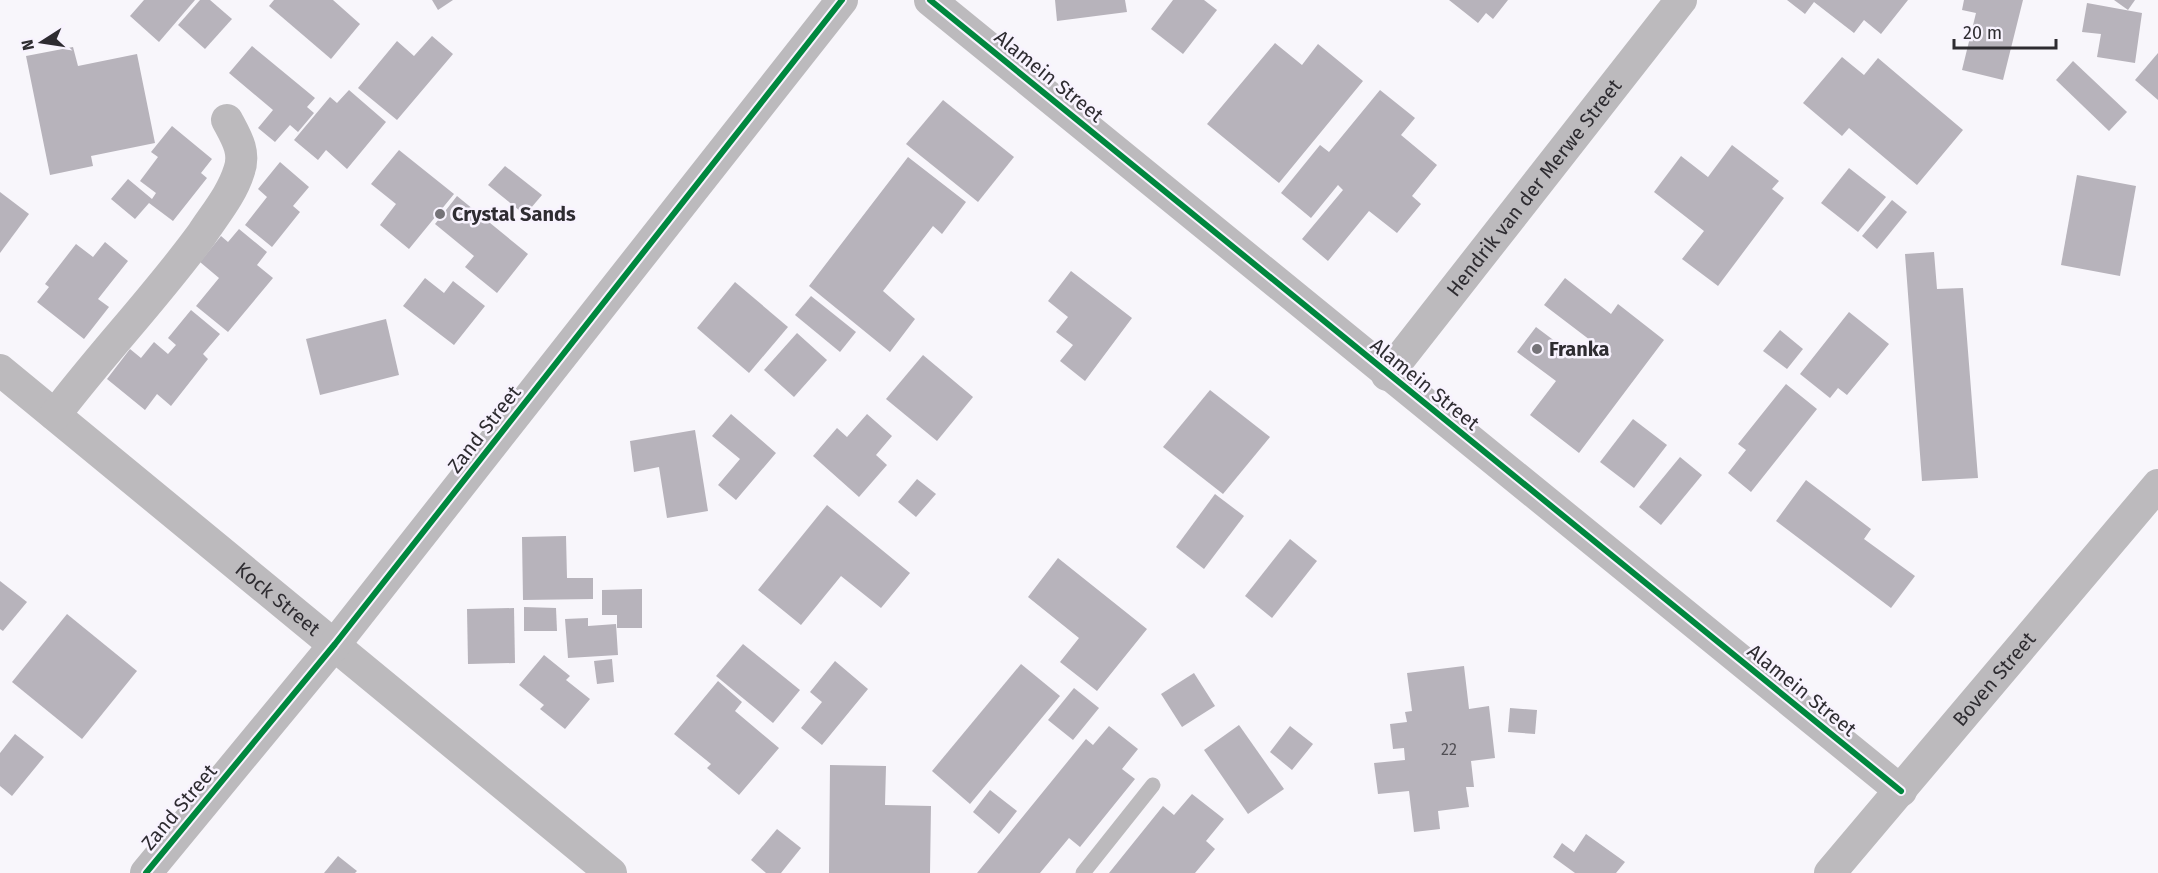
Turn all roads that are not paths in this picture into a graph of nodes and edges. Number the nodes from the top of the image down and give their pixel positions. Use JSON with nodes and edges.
{"nodes":[{"id":1,"x":842,"y":0,"type":"edge"},
{"id":2,"x":930,"y":0,"type":"edge"},
{"id":3,"x":1681,"y":0,"type":"edge"},
{"id":4,"x":227,"y":120,"type":"dead end"},
{"id":5,"x":0,"y":370,"type":"edge"},
{"id":6,"x":1387,"y":375,"type":"junction"},
{"id":7,"x":55,"y":415,"type":"junction"},
{"id":8,"x":2158,"y":485,"type":"edge"},
{"id":9,"x":335,"y":644,"type":"junction"},
{"id":10,"x":1153,"y":785,"type":"dead end"},
{"id":11,"x":1901,"y":791,"type":"junction"},
{"id":12,"x":146,"y":873,"type":"edge"},
{"id":13,"x":611,"y":873,"type":"edge"},
{"id":14,"x":1083,"y":873,"type":"edge"},
{"id":15,"x":1830,"y":873,"type":"edge"}],
"edges":[{"from":1,"to":9,"type":"street","name":"Zand Street"},
{"from":2,"to":6,"type":"street","name":"Alamein Street"},
{"from":3,"to":6,"type":"street","name":"Hendrik van der Merwe Street"},
{"from":4,"to":7,"type":"street"},
{"from":5,"to":7,"type":"street","name":"Kock Street"},
{"from":6,"to":11,"type":"street","name":"Alamein Street"},
{"from":7,"to":9,"type":"street","name":"Kock Street"},
{"from":8,"to":11,"type":"street","name":"Boven Street"},
{"from":9,"to":12,"type":"street","name":"Zand Street"},
{"from":9,"to":13,"type":"street","name":"Kock Street"},
{"from":10,"to":14,"type":"lane"},
{"from":11,"to":15,"type":"street","name":"Boven Street"}]}
